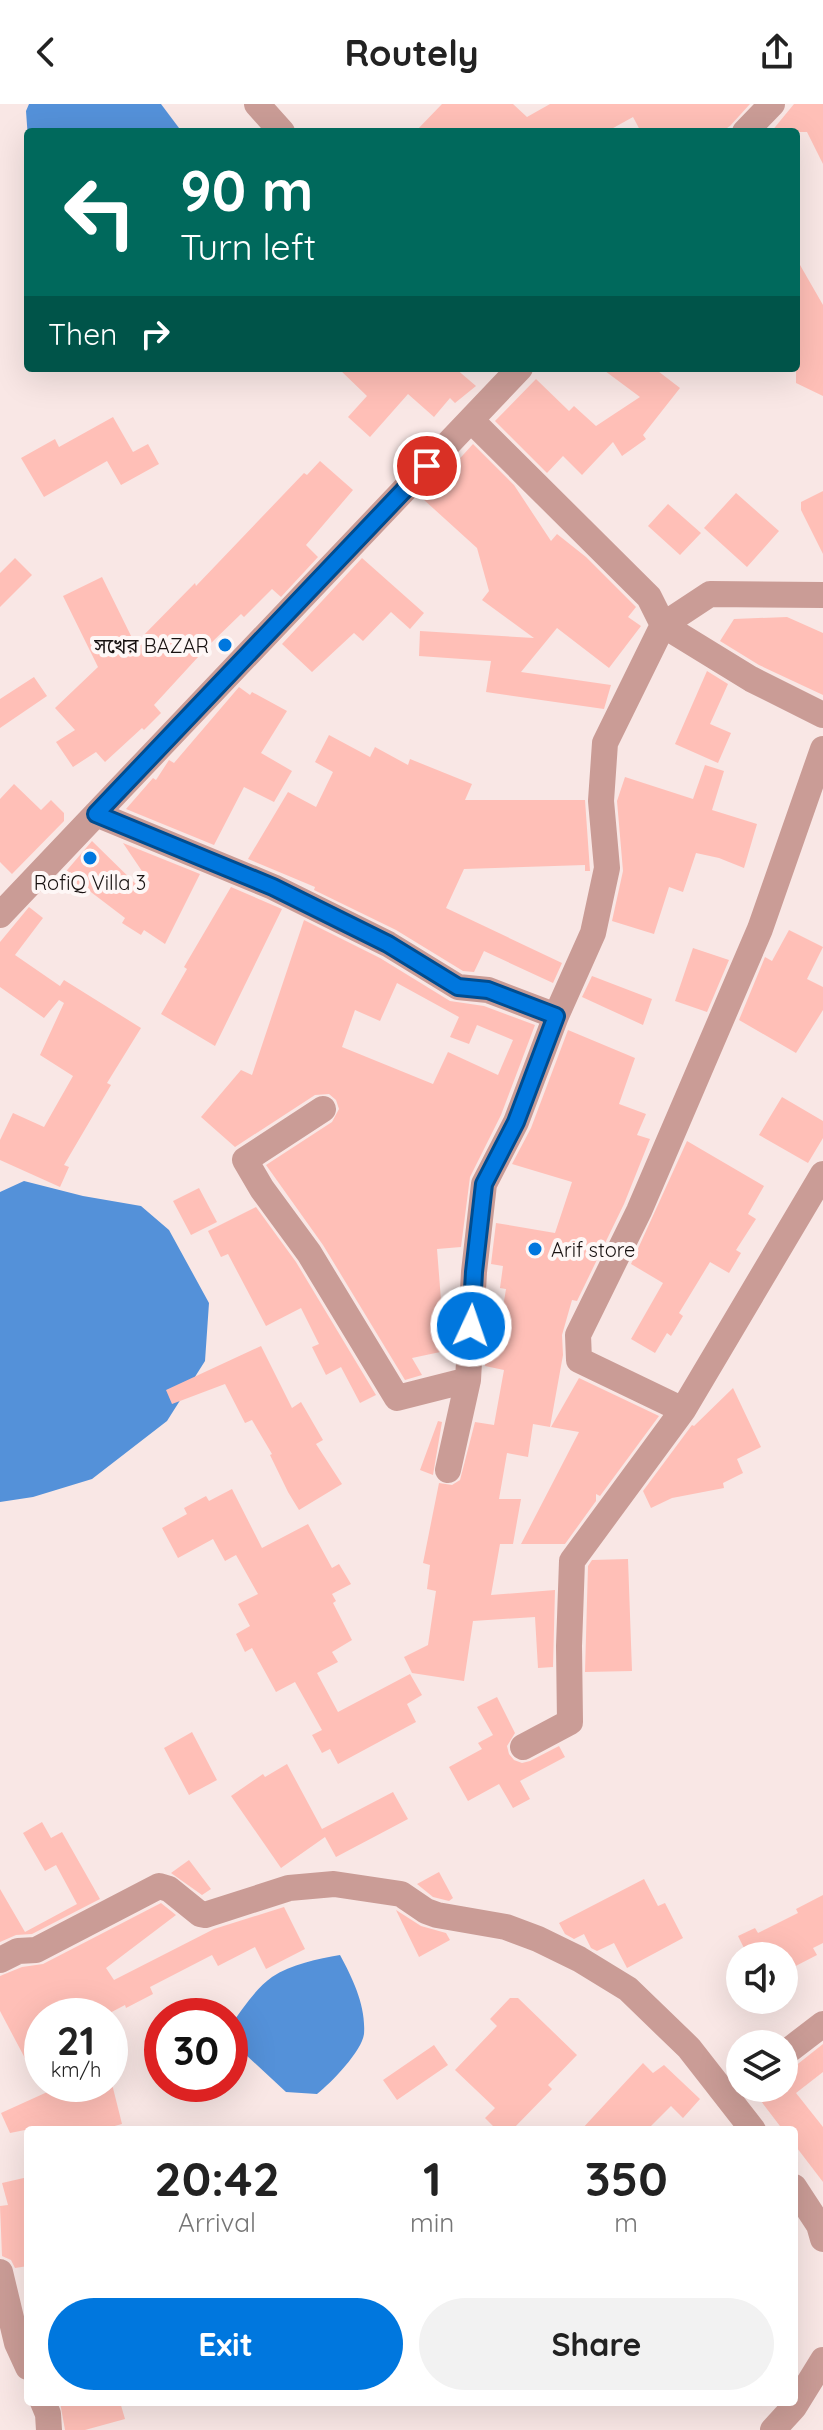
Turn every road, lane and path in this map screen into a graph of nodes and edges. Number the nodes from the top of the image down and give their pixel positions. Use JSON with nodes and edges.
{"nodes":[{"id":1,"x":257,"y":104,"type":"edge"},
{"id":2,"x":772,"y":104,"type":"edge"},
{"id":3,"x":278,"y":128,"type":"edge"},
{"id":4,"x":749,"y":128,"type":"edge"},
{"id":5,"x":509,"y":372,"type":"edge"},
{"id":6,"x":471,"y":420,"type":"junction"},
{"id":7,"x":823,"y":595,"type":"edge"},
{"id":8,"x":663,"y":625,"type":"junction"},
{"id":9,"x":823,"y":715,"type":"edge"},
{"id":10,"x":823,"y":749,"type":"edge"},
{"id":11,"x":96,"y":814,"type":"junction"},
{"id":12,"x":0,"y":915,"type":"edge"},
{"id":13,"x":556,"y":1016,"type":"junction"},
{"id":14,"x":323,"y":1109,"type":"dead end"},
{"id":15,"x":823,"y":1174,"type":"edge"},
{"id":16,"x":468,"y":1380,"type":"junction"},
{"id":17,"x":683,"y":1410,"type":"junction"},
{"id":18,"x":448,"y":1470,"type":"dead end"},
{"id":19,"x":523,"y":1747,"type":"dead end"},
{"id":20,"x":0,"y":1960,"type":"edge"},
{"id":21,"x":823,"y":2024,"type":"edge"},
{"id":22,"x":798,"y":2043,"type":"edge"},
{"id":23,"x":726,"y":2083,"type":"edge"},
{"id":24,"x":740,"y":2102,"type":"edge"},
{"id":25,"x":751,"y":2126,"type":"edge"},
{"id":26,"x":798,"y":2193,"type":"edge"},
{"id":27,"x":823,"y":2239,"type":"edge"},
{"id":28,"x":0,"y":2272,"type":"edge"},
{"id":29,"x":24,"y":2358,"type":"edge"},
{"id":30,"x":823,"y":2360,"type":"edge"},
{"id":31,"x":798,"y":2401,"type":"edge"},
{"id":32,"x":45,"y":2406,"type":"edge"},
{"id":33,"x":795,"y":2406,"type":"edge"},
{"id":34,"x":49,"y":2430,"type":"edge"},
{"id":35,"x":773,"y":2430,"type":"edge"}],
"edges":[{"from":1,"to":3,"type":"street"},
{"from":2,"to":4,"type":"street"},
{"from":5,"to":6,"type":"street"},
{"from":6,"to":8,"type":"street"},
{"from":6,"to":11,"type":"street"},
{"from":7,"to":8,"type":"street"},
{"from":8,"to":9,"type":"street"},
{"from":8,"to":13,"type":"street"},
{"from":10,"to":17,"type":"street"},
{"from":11,"to":12,"type":"street"},
{"from":11,"to":13,"type":"street"},
{"from":13,"to":16,"type":"street"},
{"from":14,"to":16,"type":"street"},
{"from":15,"to":17,"type":"street"},
{"from":16,"to":18,"type":"street"},
{"from":17,"to":19,"type":"street"},
{"from":20,"to":23,"type":"street"},
{"from":21,"to":22,"type":"street"},
{"from":24,"to":25,"type":"street"},
{"from":26,"to":27,"type":"street"},
{"from":28,"to":29,"type":"street"},
{"from":30,"to":31,"type":"street"},
{"from":32,"to":34,"type":"street"},
{"from":33,"to":35,"type":"street"}]}
